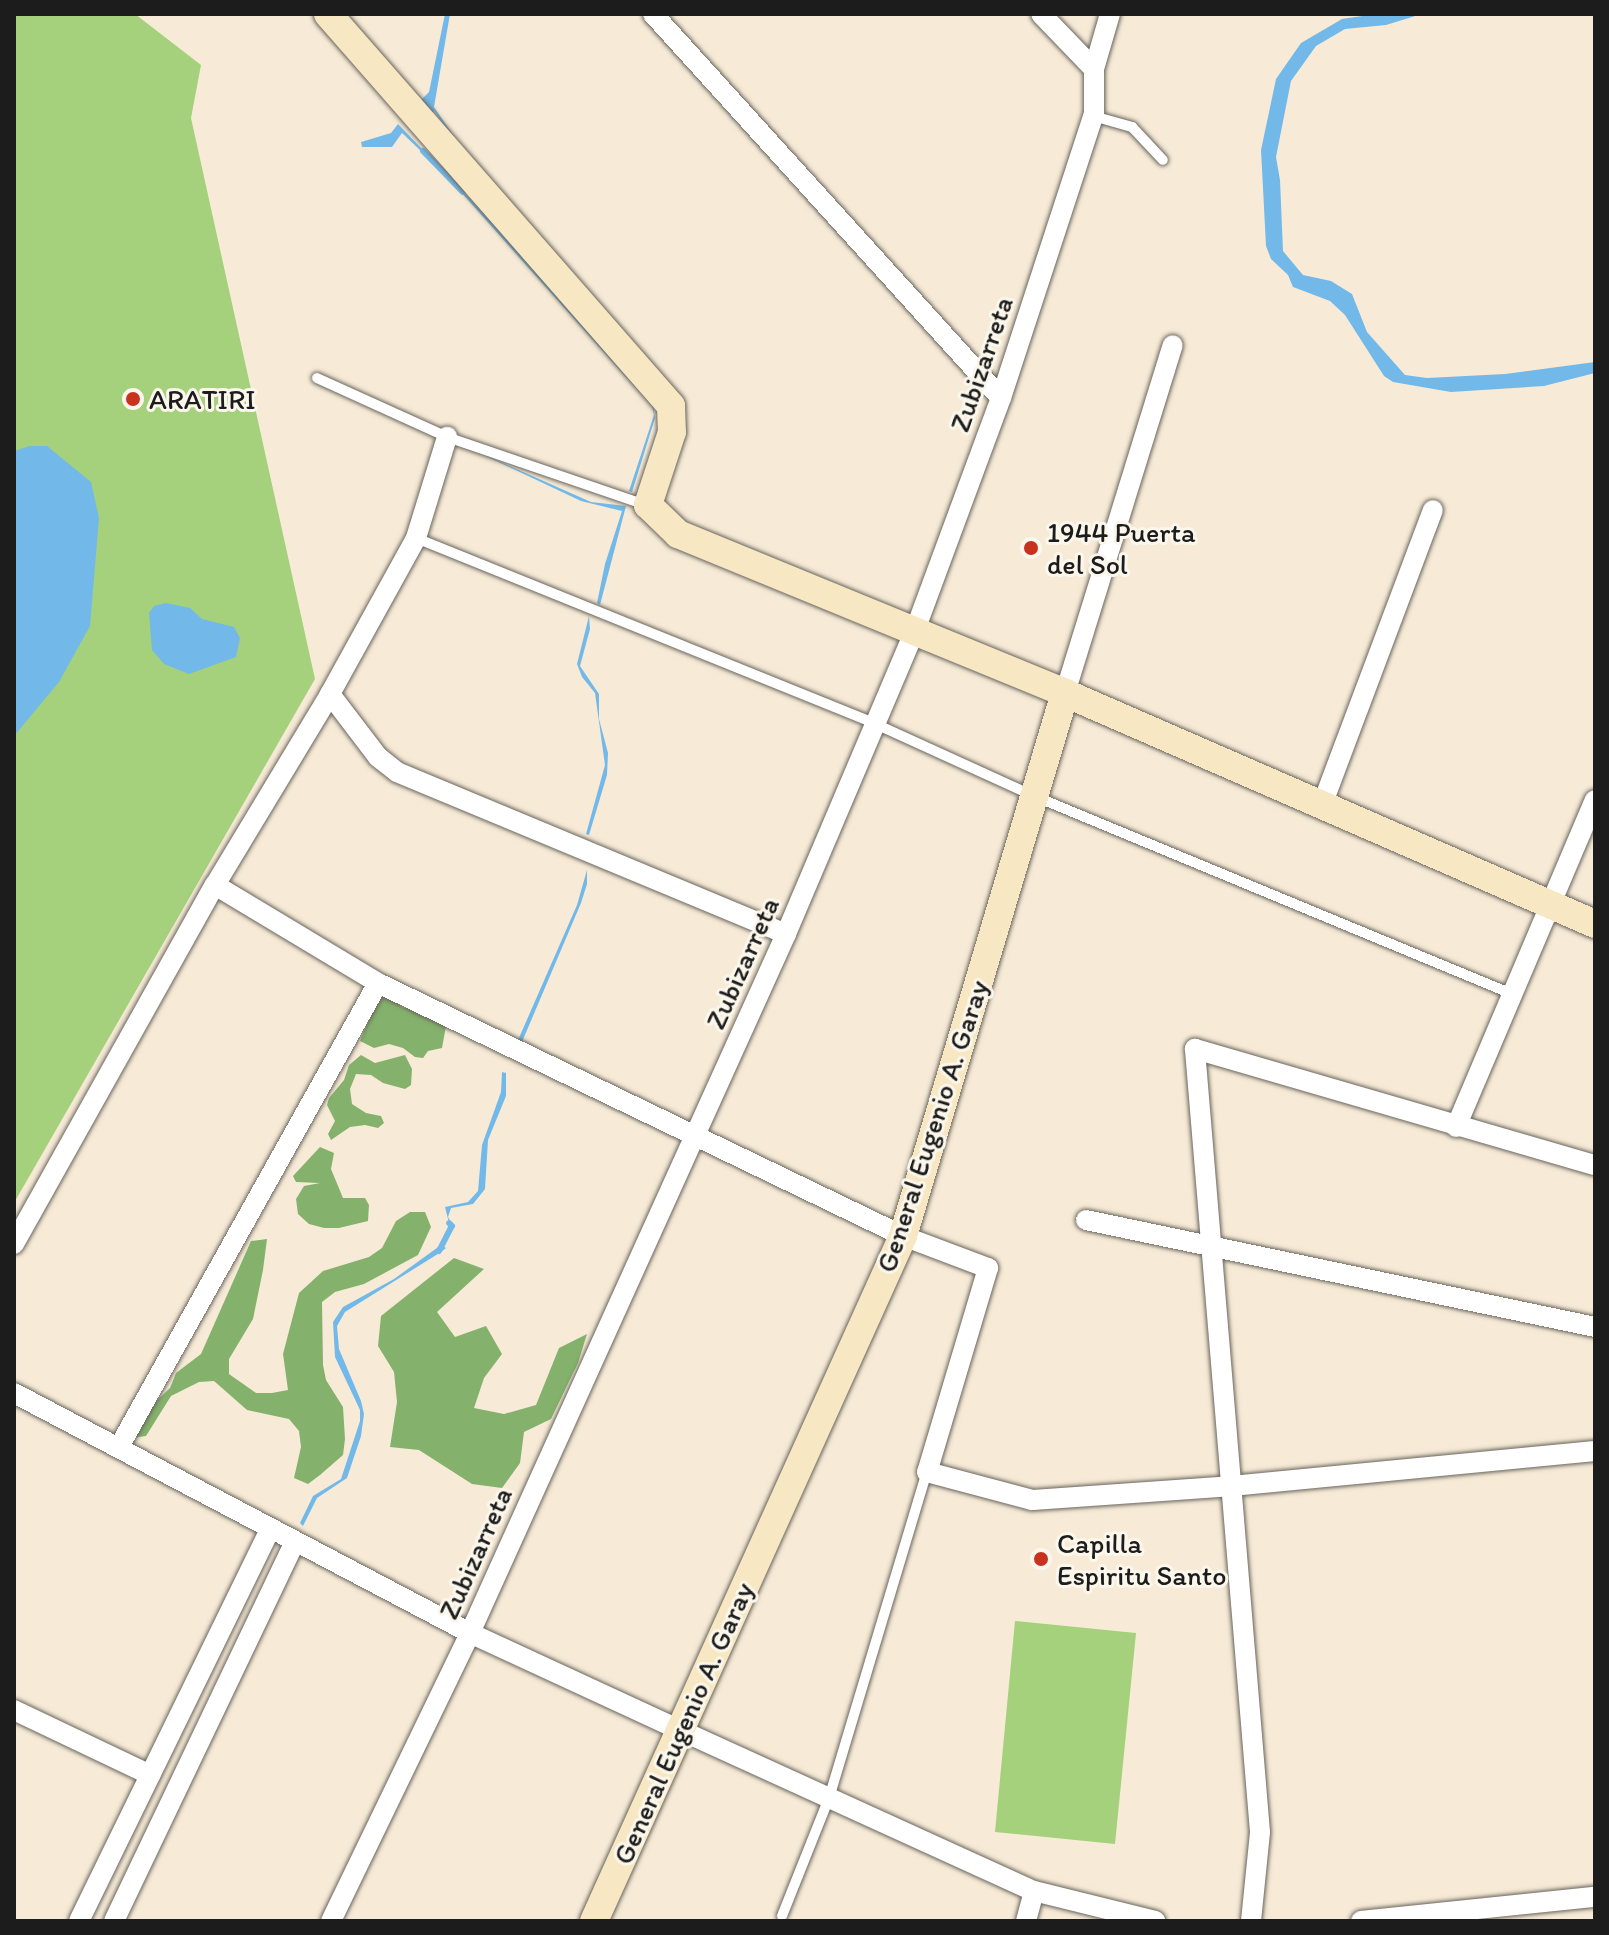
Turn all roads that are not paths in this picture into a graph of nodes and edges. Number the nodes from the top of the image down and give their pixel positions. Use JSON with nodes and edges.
{"nodes":[{"id":1,"x":328,"y":14,"type":"edge"},
{"id":2,"x":653,"y":14,"type":"edge"},
{"id":3,"x":1041,"y":14,"type":"edge"},
{"id":4,"x":1110,"y":14,"type":"edge"},
{"id":5,"x":1094,"y":69,"type":"junction"},
{"id":6,"x":1093,"y":116,"type":"junction"},
{"id":7,"x":1163,"y":160,"type":"dead end"},
{"id":8,"x":1173,"y":345,"type":"dead end"},
{"id":9,"x":317,"y":378,"type":"dead end"},
{"id":10,"x":1001,"y":398,"type":"junction"},
{"id":11,"x":447,"y":437,"type":"junction"},
{"id":12,"x":648,"y":505,"type":"junction"},
{"id":13,"x":1433,"y":510,"type":"dead end"},
{"id":14,"x":416,"y":538,"type":"junction"},
{"id":15,"x":914,"y":633,"type":"junction"},
{"id":16,"x":1065,"y":693,"type":"junction"},
{"id":17,"x":330,"y":694,"type":"junction"},
{"id":18,"x":878,"y":725,"type":"junction"},
{"id":19,"x":1034,"y":796,"type":"junction"},
{"id":20,"x":1595,"y":800,"type":"edge"},
{"id":21,"x":1322,"y":805,"type":"junction"},
{"id":22,"x":215,"y":885,"type":"junction"},
{"id":23,"x":1549,"y":904,"type":"junction"},
{"id":24,"x":1595,"y":924,"type":"edge"},
{"id":25,"x":786,"y":934,"type":"junction"},
{"id":26,"x":378,"y":983,"type":"junction"},
{"id":27,"x":1512,"y":994,"type":"junction"},
{"id":28,"x":1456,"y":1127,"type":"junction"},
{"id":29,"x":695,"y":1135,"type":"junction"},
{"id":30,"x":1595,"y":1165,"type":"edge"},
{"id":31,"x":1086,"y":1220,"type":"dead end"},
{"id":32,"x":903,"y":1236,"type":"junction"},
{"id":33,"x":14,"y":1244,"type":"edge"},
{"id":34,"x":1211,"y":1247,"type":"junction"},
{"id":35,"x":1595,"y":1327,"type":"edge"},
{"id":36,"x":14,"y":1393,"type":"edge"},
{"id":37,"x":119,"y":1447,"type":"junction"},
{"id":38,"x":1595,"y":1451,"type":"edge"},
{"id":39,"x":927,"y":1472,"type":"junction"},
{"id":40,"x":1231,"y":1486,"type":"junction"},
{"id":41,"x":270,"y":1530,"type":"junction"},
{"id":42,"x":295,"y":1542,"type":"junction"},
{"id":43,"x":470,"y":1633,"type":"junction"},
{"id":44,"x":14,"y":1710,"type":"edge"},
{"id":45,"x":680,"y":1730,"type":"junction"},
{"id":46,"x":150,"y":1775,"type":"junction"},
{"id":47,"x":829,"y":1798,"type":"junction"},
{"id":48,"x":1034,"y":1891,"type":"junction"},
{"id":49,"x":1595,"y":1897,"type":"edge"},
{"id":50,"x":782,"y":1916,"type":"dead end"},
{"id":51,"x":79,"y":1921,"type":"edge"},
{"id":52,"x":114,"y":1921,"type":"edge"},
{"id":53,"x":331,"y":1921,"type":"edge"},
{"id":54,"x":594,"y":1921,"type":"edge"},
{"id":55,"x":1026,"y":1921,"type":"edge"},
{"id":56,"x":1155,"y":1921,"type":"edge"},
{"id":57,"x":1251,"y":1921,"type":"edge"},
{"id":58,"x":1361,"y":1921,"type":"edge"}],
"edges":[{"from":1,"to":12,"type":"street"},
{"from":2,"to":10,"type":"street"},
{"from":3,"to":5,"type":"street"},
{"from":4,"to":5,"type":"street","name":"Zubizarreta"},
{"from":5,"to":6,"type":"street","name":"Zubizarreta"},
{"from":6,"to":7,"type":"lane"},
{"from":6,"to":10,"type":"street","name":"Zubizarreta"},
{"from":8,"to":16,"type":"street","name":"General Eugenio A. Garay"},
{"from":9,"to":11,"type":"lane"},
{"from":10,"to":15,"type":"street","name":"Zubizarreta"},
{"from":11,"to":12,"type":"lane"},
{"from":11,"to":14,"type":"street"},
{"from":12,"to":15,"type":"street"},
{"from":13,"to":21,"type":"street"},
{"from":14,"to":17,"type":"street"},
{"from":14,"to":18,"type":"lane"},
{"from":15,"to":16,"type":"street"},
{"from":15,"to":18,"type":"street","name":"Zubizarreta"},
{"from":16,"to":19,"type":"street","name":"General Eugenio A. Garay"},
{"from":16,"to":21,"type":"street"},
{"from":17,"to":22,"type":"street"},
{"from":17,"to":25,"type":"street"},
{"from":18,"to":19,"type":"lane"},
{"from":18,"to":25,"type":"street","name":"Zubizarreta"},
{"from":19,"to":27,"type":"lane"},
{"from":19,"to":32,"type":"street","name":"General Eugenio A. Garay"},
{"from":20,"to":23,"type":"street"},
{"from":21,"to":23,"type":"street"},
{"from":22,"to":26,"type":"street"},
{"from":22,"to":33,"type":"street"},
{"from":23,"to":24,"type":"street"},
{"from":23,"to":27,"type":"street"},
{"from":25,"to":29,"type":"street","name":"Zubizarreta"},
{"from":26,"to":29,"type":"street"},
{"from":26,"to":37,"type":"street"},
{"from":27,"to":28,"type":"street"},
{"from":28,"to":30,"type":"street"},
{"from":28,"to":34,"type":"street"},
{"from":29,"to":32,"type":"street"},
{"from":29,"to":43,"type":"street","name":"Zubizarreta"},
{"from":31,"to":34,"type":"street"},
{"from":32,"to":39,"type":"street"},
{"from":32,"to":45,"type":"street","name":"General Eugenio A. Garay"},
{"from":34,"to":35,"type":"street"},
{"from":34,"to":40,"type":"street"},
{"from":36,"to":37,"type":"street"},
{"from":37,"to":41,"type":"street"},
{"from":38,"to":40,"type":"street"},
{"from":39,"to":40,"type":"street"},
{"from":39,"to":47,"type":"lane"},
{"from":40,"to":57,"type":"street"},
{"from":41,"to":42,"type":"street"},
{"from":41,"to":46,"type":"street"},
{"from":42,"to":43,"type":"street"},
{"from":42,"to":52,"type":"street"},
{"from":43,"to":45,"type":"street"},
{"from":43,"to":53,"type":"street","name":"Zubizarreta"},
{"from":44,"to":46,"type":"street"},
{"from":45,"to":47,"type":"street"},
{"from":45,"to":54,"type":"street","name":"General Eugenio A. Garay"},
{"from":46,"to":51,"type":"street"},
{"from":47,"to":48,"type":"street"},
{"from":47,"to":50,"type":"lane"},
{"from":48,"to":55,"type":"street"},
{"from":48,"to":56,"type":"street"},
{"from":49,"to":58,"type":"street"}]}
